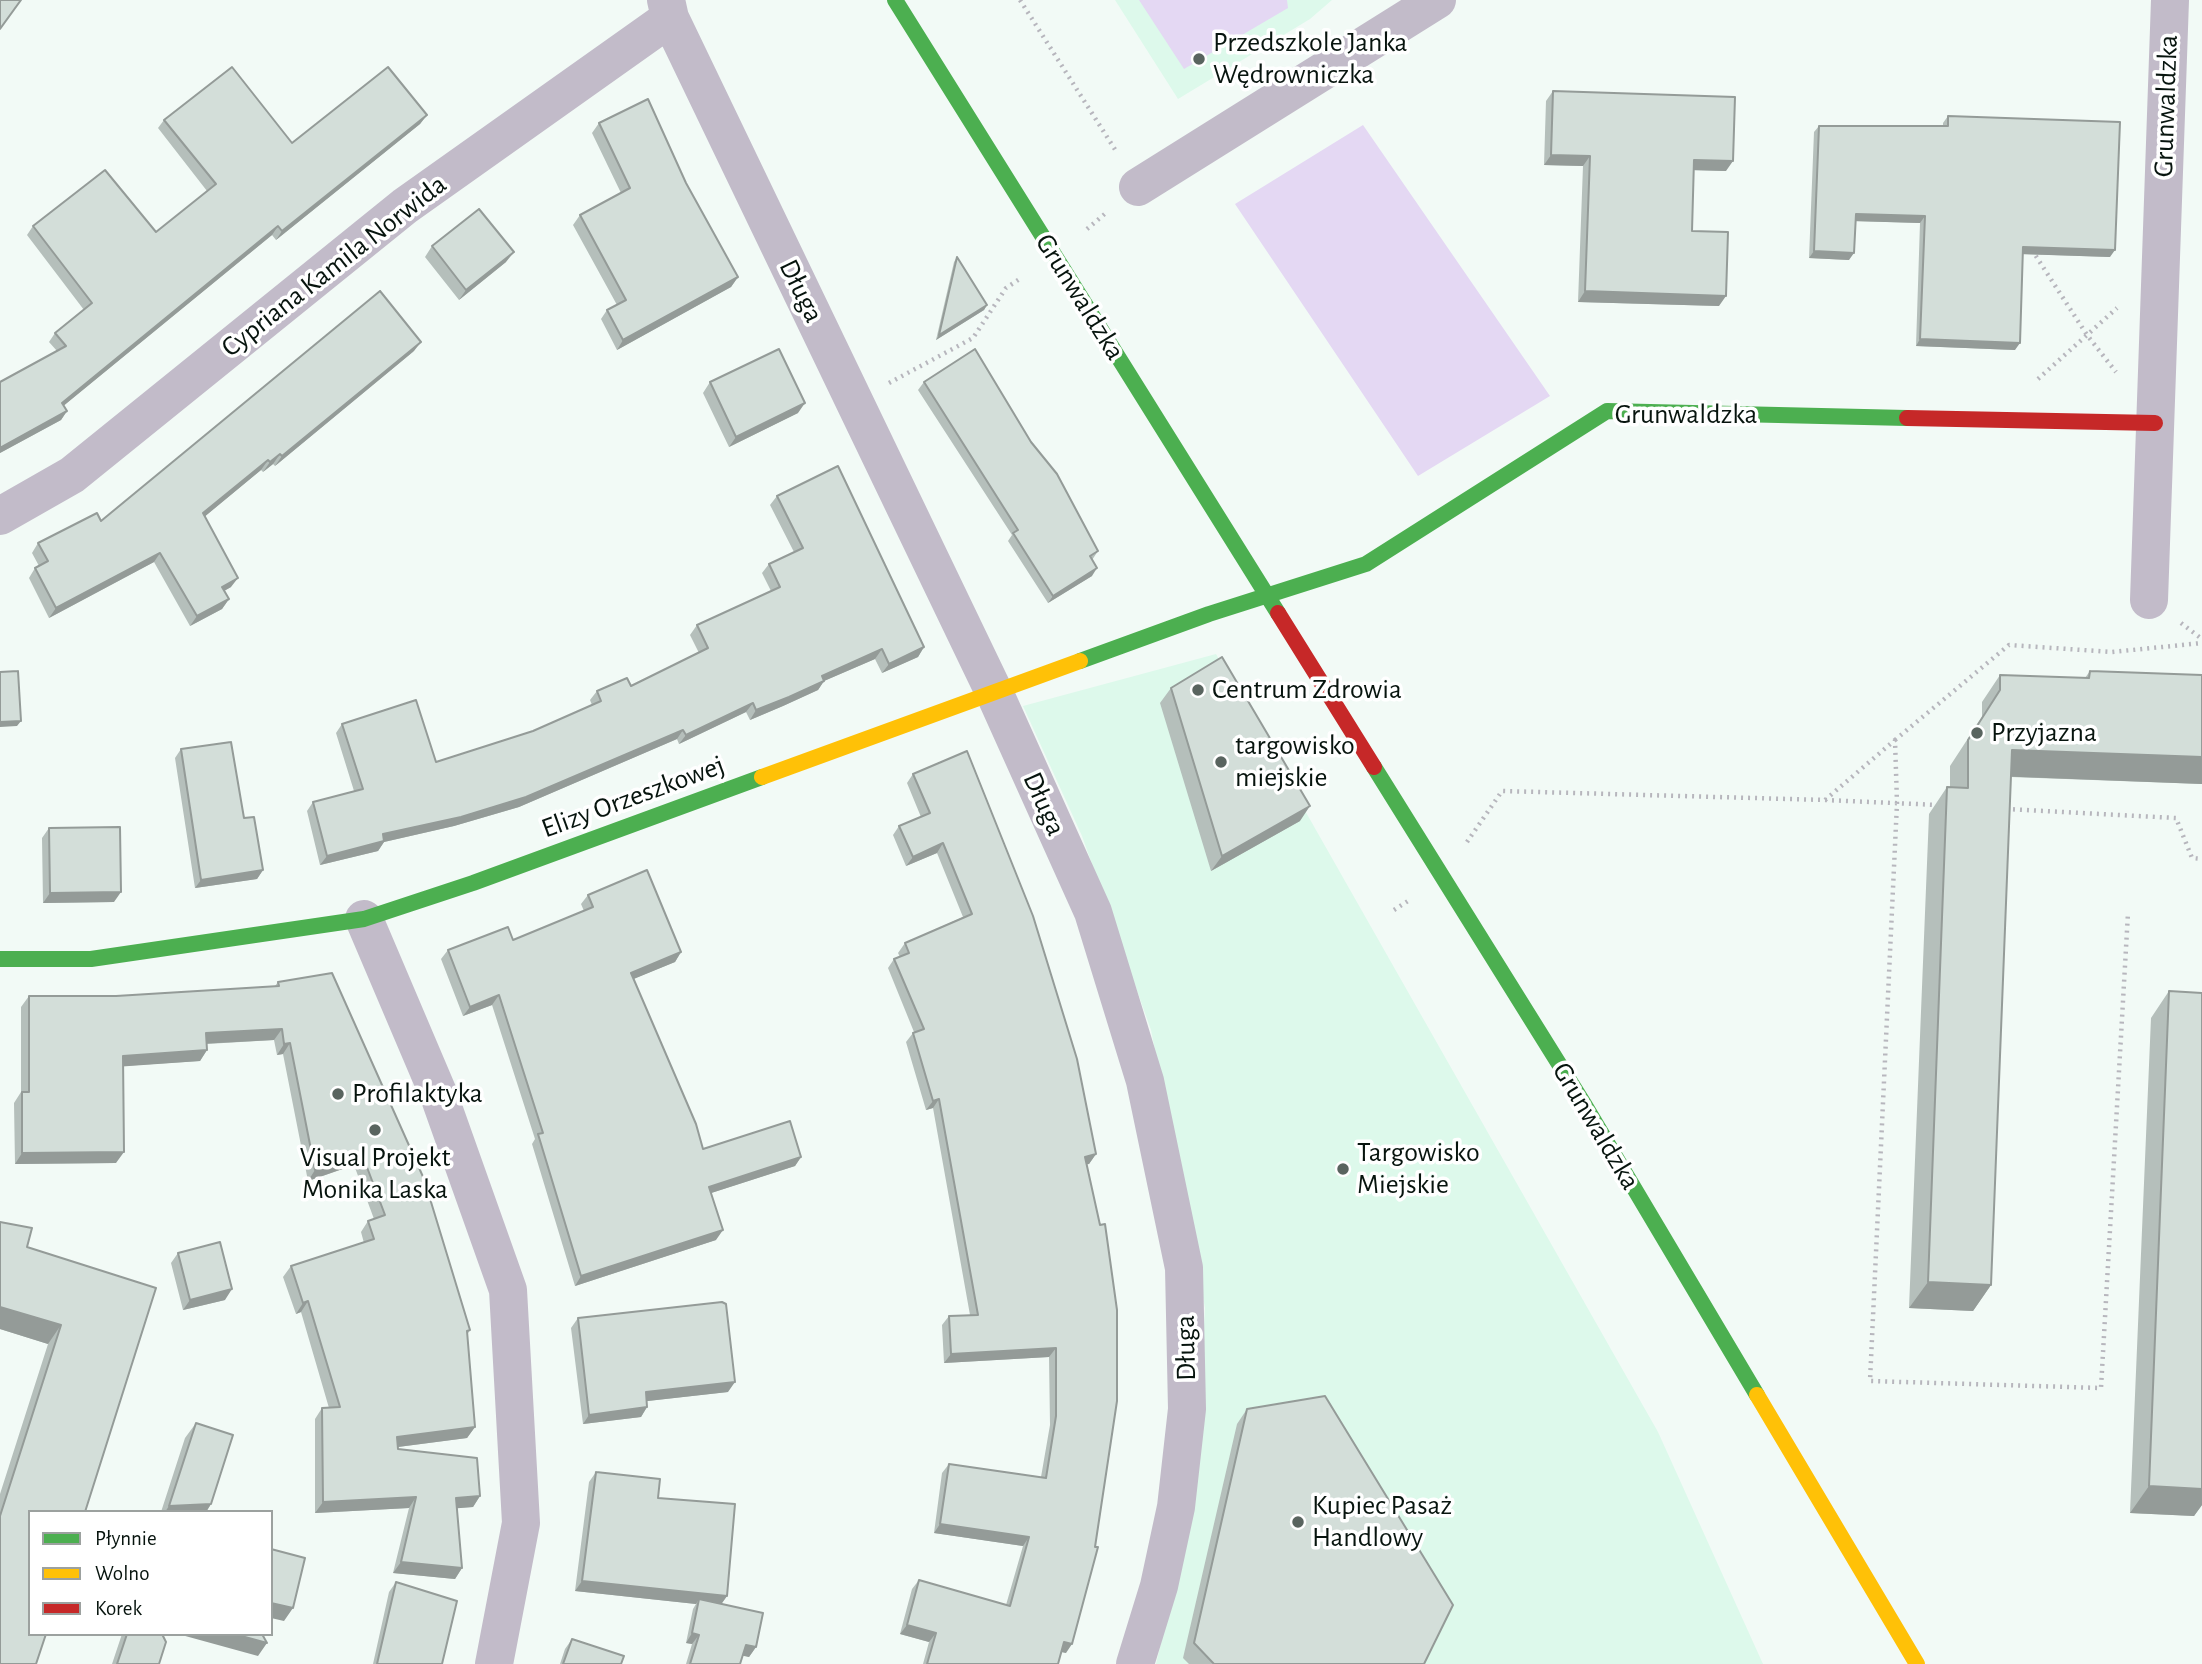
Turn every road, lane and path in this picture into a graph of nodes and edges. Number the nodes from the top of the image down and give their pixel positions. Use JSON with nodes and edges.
{"nodes":[{"id":1,"x":895,"y":0,"type":"edge"},
{"id":2,"x":1020,"y":0,"type":"edge"},
{"id":3,"x":1437,"y":0,"type":"edge"},
{"id":4,"x":2170,"y":0,"type":"edge"},
{"id":5,"x":668,"y":9,"type":"edge"},
{"id":6,"x":1139,"y":187,"type":"junction"},
{"id":7,"x":2028,"y":244,"type":"edge"},
{"id":8,"x":1054,"y":256,"type":"junction"},
{"id":9,"x":2161,"y":270,"type":"junction"},
{"id":10,"x":2087,"y":335,"type":"junction"},
{"id":11,"x":2117,"y":374,"type":"dead end"},
{"id":12,"x":855,"y":401,"type":"junction"},
{"id":13,"x":1993,"y":419,"type":"junction"},
{"id":14,"x":2155,"y":423,"type":"junction"},
{"id":15,"x":0,"y":516,"type":"edge"},
{"id":16,"x":1264,"y":594,"type":"junction"},
{"id":17,"x":2149,"y":600,"type":"dead end"},
{"id":18,"x":2202,"y":643,"type":"edge"},
{"id":19,"x":994,"y":692,"type":"junction"},
{"id":20,"x":1895,"y":740,"type":"junction"},
{"id":21,"x":1502,"y":792,"type":"dead end"},
{"id":22,"x":1825,"y":800,"type":"junction"},
{"id":23,"x":1896,"y":803,"type":"junction"},
{"id":24,"x":1952,"y":806,"type":"edge"},
{"id":25,"x":1994,"y":808,"type":"edge"},
{"id":26,"x":2202,"y":859,"type":"edge"},
{"id":27,"x":2128,"y":913,"type":"dead end"},
{"id":28,"x":364,"y":919,"type":"junction"},
{"id":29,"x":0,"y":958,"type":"edge"},
{"id":30,"x":494,"y":1664,"type":"edge"},
{"id":31,"x":1135,"y":1664,"type":"edge"},
{"id":32,"x":1917,"y":1664,"type":"edge"}],
"edges":[{"from":1,"to":8,"type":"street","name":"Grunwaldzka"},
{"from":2,"to":6,"type":"path"},
{"from":3,"to":6,"type":"street"},
{"from":4,"to":9,"type":"street","name":"Grunwaldzka"},
{"from":5,"to":12,"type":"street","name":"Długa"},
{"from":5,"to":15,"type":"street","name":"Cypriana Kamila Norwida"},
{"from":6,"to":8,"type":"path"},
{"from":7,"to":10,"type":"path"},
{"from":8,"to":12,"type":"path"},
{"from":8,"to":16,"type":"street","name":"Grunwaldzka"},
{"from":9,"to":10,"type":"path"},
{"from":9,"to":14,"type":"street","name":"Grunwaldzka"},
{"from":10,"to":11,"type":"path"},
{"from":10,"to":13,"type":"path"},
{"from":12,"to":19,"type":"street","name":"Długa"},
{"from":13,"to":14,"type":"street","name":"Grunwaldzka"},
{"from":13,"to":16,"type":"street","name":"Grunwaldzka"},
{"from":14,"to":17,"type":"street","name":"Grunwaldzka"},
{"from":16,"to":19,"type":"street","name":"Elizy Orzeszkowej"},
{"from":16,"to":32,"type":"street","name":"Grunwaldzka"},
{"from":18,"to":20,"type":"path"},
{"from":19,"to":28,"type":"street","name":"Elizy Orzeszkowej"},
{"from":19,"to":31,"type":"street","name":"Długa"},
{"from":20,"to":22,"type":"path"},
{"from":20,"to":23,"type":"path"},
{"from":21,"to":22,"type":"path"},
{"from":22,"to":23,"type":"path"},
{"from":23,"to":24,"type":"path"},
{"from":23,"to":27,"type":"path"},
{"from":25,"to":26,"type":"path"},
{"from":28,"to":29,"type":"street","name":"Elizy Orzeszkowej"},
{"from":28,"to":30,"type":"street"}]}
